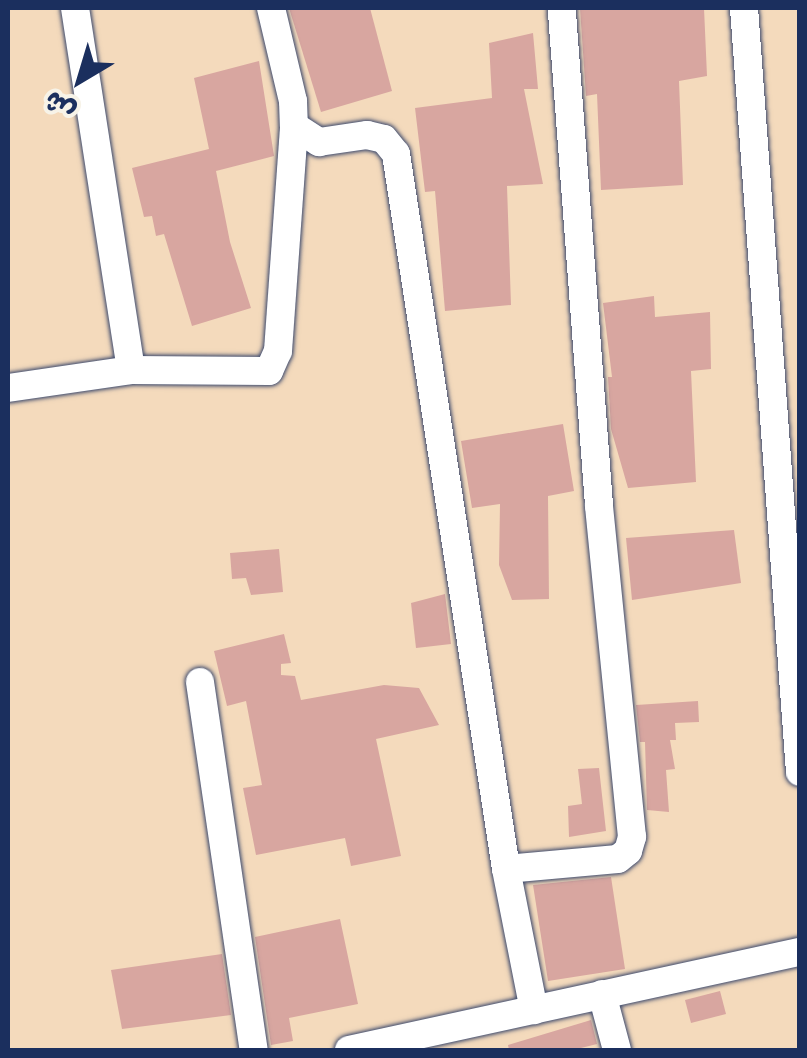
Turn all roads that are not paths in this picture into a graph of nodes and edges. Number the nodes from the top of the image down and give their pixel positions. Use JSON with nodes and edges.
{"nodes":[{"id":1,"x":75,"y":8,"type":"edge"},
{"id":2,"x":271,"y":8,"type":"edge"},
{"id":3,"x":562,"y":8,"type":"edge"},
{"id":4,"x":744,"y":8,"type":"edge"},
{"id":5,"x":294,"y":126,"type":"junction"},
{"id":6,"x":132,"y":370,"type":"junction"},
{"id":7,"x":8,"y":388,"type":"edge"},
{"id":8,"x":200,"y":682,"type":"dead end"},
{"id":9,"x":800,"y":772,"type":"edge"},
{"id":10,"x":506,"y":870,"type":"junction"},
{"id":11,"x":800,"y":952,"type":"edge"},
{"id":12,"x":602,"y":994,"type":"junction"},
{"id":13,"x":534,"y":1010,"type":"junction"},
{"id":14,"x":254,"y":1050,"type":"edge"},
{"id":15,"x":348,"y":1050,"type":"edge"},
{"id":16,"x":618,"y":1050,"type":"edge"}],
"edges":[{"from":1,"to":6,"type":"street"},
{"from":2,"to":5,"type":"street"},
{"from":3,"to":10,"type":"street"},
{"from":4,"to":9,"type":"street"},
{"from":5,"to":6,"type":"street"},
{"from":5,"to":10,"type":"street"},
{"from":6,"to":7,"type":"street"},
{"from":8,"to":14,"type":"street"},
{"from":10,"to":13,"type":"street"},
{"from":11,"to":12,"type":"street"},
{"from":12,"to":13,"type":"street"},
{"from":12,"to":16,"type":"street"},
{"from":13,"to":15,"type":"street"}]}
